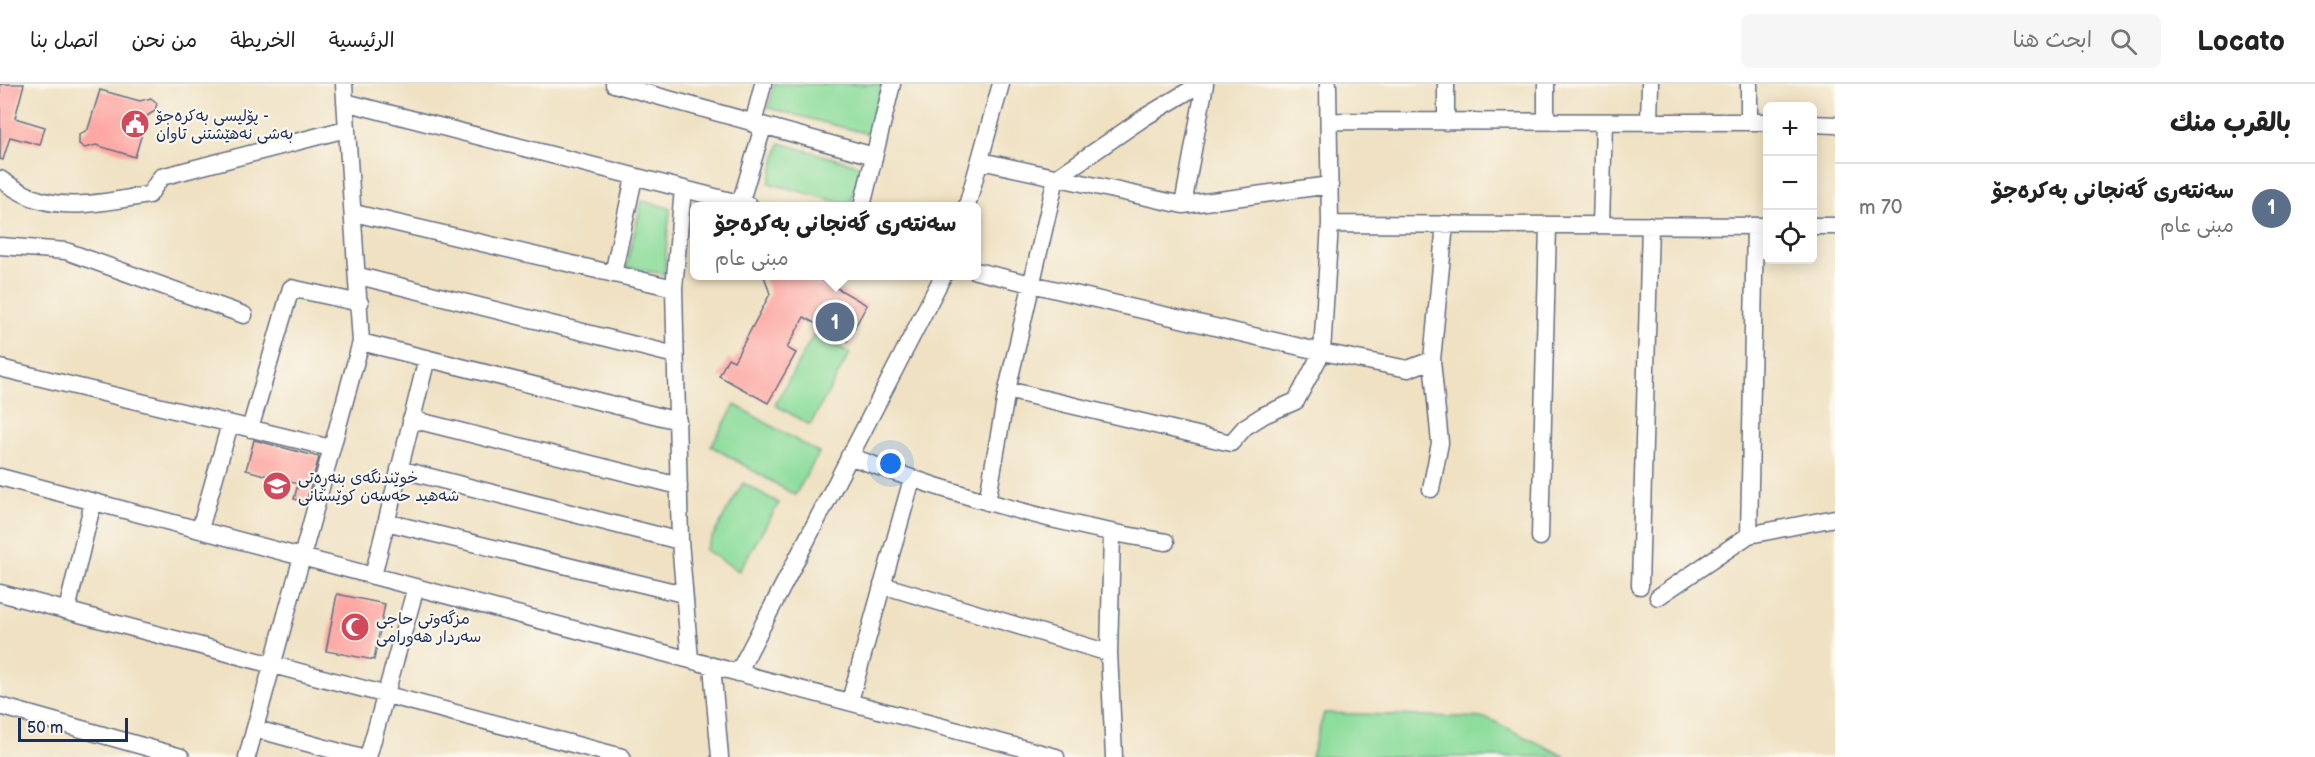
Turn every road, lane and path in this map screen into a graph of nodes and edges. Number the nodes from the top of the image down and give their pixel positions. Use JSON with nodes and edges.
{"nodes":[{"id":1,"x":345,"y":84,"type":"edge"},
{"id":2,"x":614,"y":84,"type":"edge"},
{"id":3,"x":763,"y":84,"type":"edge"},
{"id":4,"x":892,"y":84,"type":"edge"},
{"id":5,"x":1001,"y":84,"type":"edge"},
{"id":6,"x":1200,"y":84,"type":"edge"},
{"id":7,"x":1205,"y":84,"type":"edge"},
{"id":8,"x":1328,"y":84,"type":"edge"},
{"id":9,"x":1446,"y":84,"type":"edge"},
{"id":10,"x":1546,"y":84,"type":"edge"},
{"id":11,"x":1650,"y":84,"type":"edge"},
{"id":12,"x":1749,"y":84,"type":"edge"},
{"id":13,"x":642,"y":88,"type":"edge"},
{"id":14,"x":345,"y":102,"type":"junction"},
{"id":15,"x":1546,"y":120,"type":"junction"},
{"id":16,"x":1330,"y":121,"type":"junction"},
{"id":17,"x":1446,"y":122,"type":"junction"},
{"id":18,"x":1604,"y":122,"type":"junction"},
{"id":19,"x":1649,"y":122,"type":"junction"},
{"id":20,"x":1749,"y":122,"type":"junction"},
{"id":21,"x":1763,"y":122,"type":"edge"},
{"id":22,"x":1817,"y":124,"type":"edge"},
{"id":23,"x":758,"y":125,"type":"junction"},
{"id":24,"x":1835,"y":125,"type":"edge"},
{"id":25,"x":346,"y":129,"type":"junction"},
{"id":26,"x":874,"y":156,"type":"junction"},
{"id":27,"x":981,"y":161,"type":"junction"},
{"id":28,"x":634,"y":178,"type":"junction"},
{"id":29,"x":1056,"y":178,"type":"junction"},
{"id":30,"x":0,"y":179,"type":"edge"},
{"id":31,"x":1330,"y":185,"type":"junction"},
{"id":32,"x":683,"y":189,"type":"junction"},
{"id":33,"x":733,"y":202,"type":"edge"},
{"id":34,"x":745,"y":202,"type":"edge"},
{"id":35,"x":863,"y":202,"type":"edge"},
{"id":36,"x":969,"y":202,"type":"edge"},
{"id":37,"x":1183,"y":205,"type":"junction"},
{"id":38,"x":354,"y":213,"type":"junction"},
{"id":39,"x":1330,"y":224,"type":"junction"},
{"id":40,"x":1445,"y":224,"type":"junction"},
{"id":41,"x":1548,"y":225,"type":"junction"},
{"id":42,"x":1601,"y":225,"type":"junction"},
{"id":43,"x":1650,"y":225,"type":"junction"},
{"id":44,"x":1761,"y":226,"type":"edge"},
{"id":45,"x":1817,"y":226,"type":"edge"},
{"id":46,"x":1835,"y":226,"type":"edge"},
{"id":47,"x":0,"y":246,"type":"edge"},
{"id":48,"x":981,"y":273,"type":"edge"},
{"id":49,"x":613,"y":274,"type":"junction"},
{"id":50,"x":359,"y":276,"type":"junction"},
{"id":51,"x":941,"y":280,"type":"edge"},
{"id":52,"x":1031,"y":286,"type":"junction"},
{"id":53,"x":674,"y":288,"type":"junction"},
{"id":54,"x":360,"y":303,"type":"junction"},
{"id":55,"x":244,"y":315,"type":"dead end"},
{"id":56,"x":361,"y":342,"type":"junction"},
{"id":57,"x":1322,"y":352,"type":"junction"},
{"id":58,"x":675,"y":355,"type":"junction"},
{"id":59,"x":426,"y":358,"type":"junction"},
{"id":60,"x":1432,"y":360,"type":"junction"},
{"id":61,"x":0,"y":368,"type":"edge"},
{"id":62,"x":1007,"y":390,"type":"junction"},
{"id":63,"x":411,"y":419,"type":"junction"},
{"id":64,"x":678,"y":421,"type":"junction"},
{"id":65,"x":230,"y":424,"type":"junction"},
{"id":66,"x":250,"y":429,"type":"junction"},
{"id":67,"x":331,"y":448,"type":"junction"},
{"id":68,"x":849,"y":456,"type":"junction"},
{"id":69,"x":399,"y":469,"type":"junction"},
{"id":70,"x":0,"y":477,"type":"edge"},
{"id":71,"x":912,"y":479,"type":"junction"},
{"id":72,"x":678,"y":486,"type":"junction"},
{"id":73,"x":1431,"y":489,"type":"dead end"},
{"id":74,"x":93,"y":502,"type":"junction"},
{"id":75,"x":987,"y":502,"type":"junction"},
{"id":76,"x":1835,"y":518,"type":"edge"},
{"id":77,"x":386,"y":522,"type":"junction"},
{"id":78,"x":200,"y":529,"type":"junction"},
{"id":79,"x":1112,"y":534,"type":"junction"},
{"id":80,"x":1749,"y":535,"type":"junction"},
{"id":81,"x":1540,"y":537,"type":"dead end"},
{"id":82,"x":680,"y":541,"type":"junction"},
{"id":83,"x":1166,"y":542,"type":"dead end"},
{"id":84,"x":302,"y":557,"type":"junction"},
{"id":85,"x":373,"y":576,"type":"junction"},
{"id":86,"x":882,"y":585,"type":"junction"},
{"id":87,"x":1640,"y":586,"type":"dead end"},
{"id":88,"x":416,"y":587,"type":"junction"},
{"id":89,"x":0,"y":592,"type":"edge"},
{"id":90,"x":683,"y":594,"type":"junction"},
{"id":91,"x":1659,"y":597,"type":"dead end"},
{"id":92,"x":67,"y":610,"type":"junction"},
{"id":93,"x":1109,"y":653,"type":"junction"},
{"id":94,"x":690,"y":660,"type":"junction"},
{"id":95,"x":274,"y":664,"type":"junction"},
{"id":96,"x":712,"y":666,"type":"junction"},
{"id":97,"x":738,"y":673,"type":"junction"},
{"id":98,"x":385,"y":695,"type":"junction"},
{"id":99,"x":850,"y":701,"type":"junction"},
{"id":100,"x":0,"y":706,"type":"edge"},
{"id":101,"x":256,"y":729,"type":"junction"},
{"id":102,"x":589,"y":752,"type":"edge"},
{"id":103,"x":1025,"y":753,"type":"edge"},
{"id":104,"x":182,"y":757,"type":"edge"},
{"id":105,"x":247,"y":757,"type":"edge"},
{"id":106,"x":358,"y":757,"type":"edge"},
{"id":107,"x":368,"y":757,"type":"edge"},
{"id":108,"x":622,"y":757,"type":"edge"},
{"id":109,"x":720,"y":757,"type":"edge"},
{"id":110,"x":1056,"y":757,"type":"edge"},
{"id":111,"x":1114,"y":757,"type":"edge"}],
"edges":[{"from":1,"to":14,"type":"street"},
{"from":2,"to":13,"type":"street"},
{"from":3,"to":23,"type":"street"},
{"from":4,"to":26,"type":"street"},
{"from":5,"to":27,"type":"street"},
{"from":6,"to":29,"type":"street"},
{"from":7,"to":37,"type":"street"},
{"from":8,"to":16,"type":"street"},
{"from":9,"to":17,"type":"street"},
{"from":10,"to":15,"type":"street"},
{"from":11,"to":19,"type":"street"},
{"from":12,"to":20,"type":"street"},
{"from":13,"to":23,"type":"street"},
{"from":14,"to":25,"type":"street"},
{"from":14,"to":28,"type":"street"},
{"from":15,"to":17,"type":"street"},
{"from":15,"to":18,"type":"street"},
{"from":16,"to":17,"type":"street"},
{"from":16,"to":31,"type":"street"},
{"from":18,"to":19,"type":"street"},
{"from":18,"to":42,"type":"street"},
{"from":19,"to":20,"type":"street"},
{"from":20,"to":21,"type":"street"},
{"from":22,"to":24,"type":"street"},
{"from":23,"to":26,"type":"street"},
{"from":23,"to":34,"type":"street"},
{"from":25,"to":30,"type":"street"},
{"from":25,"to":38,"type":"street"},
{"from":26,"to":35,"type":"street"},
{"from":27,"to":29,"type":"street"},
{"from":27,"to":36,"type":"street"},
{"from":28,"to":32,"type":"street"},
{"from":28,"to":49,"type":"street"},
{"from":29,"to":37,"type":"street"},
{"from":29,"to":52,"type":"street"},
{"from":31,"to":37,"type":"street"},
{"from":31,"to":39,"type":"street"},
{"from":32,"to":33,"type":"street"},
{"from":32,"to":53,"type":"street"},
{"from":38,"to":49,"type":"street"},
{"from":38,"to":50,"type":"street"},
{"from":39,"to":40,"type":"street"},
{"from":39,"to":57,"type":"street"},
{"from":40,"to":41,"type":"street"},
{"from":40,"to":60,"type":"street"},
{"from":41,"to":42,"type":"street"},
{"from":41,"to":81,"type":"street"},
{"from":42,"to":43,"type":"street"},
{"from":43,"to":44,"type":"street"},
{"from":43,"to":87,"type":"street"},
{"from":44,"to":80,"type":"street"},
{"from":45,"to":46,"type":"street"},
{"from":47,"to":55,"type":"street"},
{"from":48,"to":52,"type":"street"},
{"from":49,"to":53,"type":"street"},
{"from":50,"to":54,"type":"street"},
{"from":50,"to":58,"type":"street"},
{"from":51,"to":68,"type":"street"},
{"from":52,"to":57,"type":"street"},
{"from":52,"to":62,"type":"street"},
{"from":53,"to":58,"type":"street"},
{"from":54,"to":56,"type":"street"},
{"from":54,"to":66,"type":"street"},
{"from":56,"to":59,"type":"street"},
{"from":56,"to":67,"type":"street"},
{"from":57,"to":60,"type":"street"},
{"from":57,"to":62,"type":"street"},
{"from":58,"to":64,"type":"street"},
{"from":59,"to":63,"type":"street"},
{"from":59,"to":64,"type":"street"},
{"from":60,"to":73,"type":"street"},
{"from":61,"to":65,"type":"street"},
{"from":62,"to":75,"type":"street"},
{"from":63,"to":69,"type":"street"},
{"from":63,"to":72,"type":"street"},
{"from":64,"to":72,"type":"street"},
{"from":65,"to":66,"type":"street"},
{"from":65,"to":78,"type":"street"},
{"from":66,"to":67,"type":"street"},
{"from":67,"to":84,"type":"street"},
{"from":68,"to":71,"type":"street"},
{"from":68,"to":97,"type":"street"},
{"from":69,"to":77,"type":"street"},
{"from":69,"to":82,"type":"street"},
{"from":70,"to":74,"type":"street"},
{"from":71,"to":75,"type":"street"},
{"from":71,"to":86,"type":"street"},
{"from":72,"to":82,"type":"street"},
{"from":74,"to":78,"type":"street"},
{"from":74,"to":92,"type":"street"},
{"from":75,"to":79,"type":"street"},
{"from":76,"to":80,"type":"street"},
{"from":77,"to":85,"type":"street"},
{"from":77,"to":90,"type":"street"},
{"from":78,"to":84,"type":"street"},
{"from":79,"to":83,"type":"street"},
{"from":79,"to":93,"type":"street"},
{"from":80,"to":91,"type":"street"},
{"from":82,"to":90,"type":"street"},
{"from":84,"to":85,"type":"street"},
{"from":84,"to":95,"type":"street"},
{"from":85,"to":88,"type":"street"},
{"from":86,"to":93,"type":"street"},
{"from":86,"to":99,"type":"street"},
{"from":88,"to":94,"type":"street"},
{"from":88,"to":98,"type":"street"},
{"from":89,"to":92,"type":"street"},
{"from":90,"to":94,"type":"street"},
{"from":92,"to":95,"type":"street"},
{"from":93,"to":111,"type":"street"},
{"from":94,"to":96,"type":"street"},
{"from":95,"to":98,"type":"street"},
{"from":95,"to":101,"type":"street"},
{"from":96,"to":97,"type":"street"},
{"from":96,"to":109,"type":"street"},
{"from":97,"to":99,"type":"street"},
{"from":98,"to":102,"type":"street"},
{"from":98,"to":107,"type":"street"},
{"from":99,"to":103,"type":"street"},
{"from":100,"to":104,"type":"street"},
{"from":101,"to":105,"type":"street"},
{"from":101,"to":106,"type":"street"},
{"from":102,"to":108,"type":"street"},
{"from":103,"to":110,"type":"street"}]}
